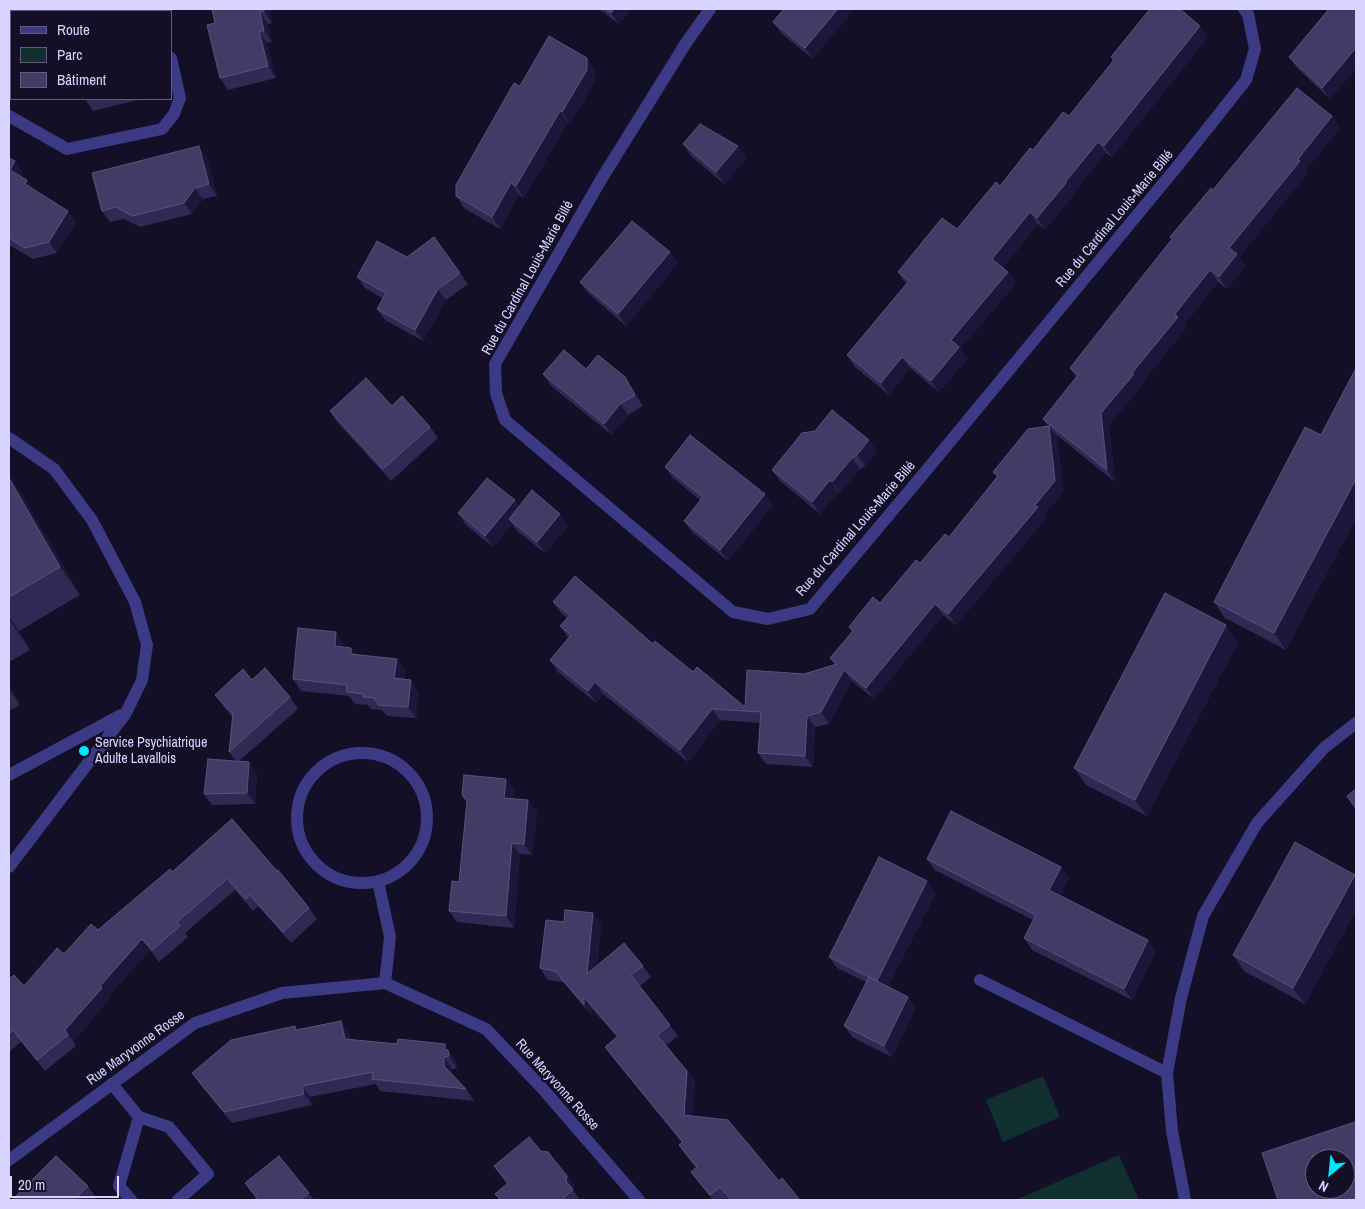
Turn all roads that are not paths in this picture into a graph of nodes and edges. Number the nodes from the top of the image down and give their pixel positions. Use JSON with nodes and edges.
{"nodes":[{"id":1,"x":710,"y":9,"type":"edge"},
{"id":2,"x":1244,"y":9,"type":"edge"},
{"id":3,"x":172,"y":62,"type":"edge"},
{"id":4,"x":9,"y":116,"type":"edge"},
{"id":5,"x":9,"y":438,"type":"edge"},
{"id":6,"x":126,"y":713,"type":"junction"},
{"id":7,"x":1356,"y":723,"type":"edge"},
{"id":8,"x":9,"y":775,"type":"edge"},
{"id":9,"x":9,"y":867,"type":"edge"},
{"id":10,"x":378,"y":881,"type":"junction"},
{"id":11,"x":980,"y":980,"type":"dead end"},
{"id":12,"x":385,"y":983,"type":"junction"},
{"id":13,"x":1167,"y":1073,"type":"junction"},
{"id":14,"x":112,"y":1084,"type":"junction"},
{"id":15,"x":139,"y":1117,"type":"junction"},
{"id":16,"x":9,"y":1160,"type":"edge"},
{"id":17,"x":131,"y":1200,"type":"edge"},
{"id":18,"x":178,"y":1200,"type":"edge"},
{"id":19,"x":639,"y":1200,"type":"edge"},
{"id":20,"x":1186,"y":1200,"type":"edge"}],
"edges":[{"from":1,"to":2,"type":"street","name":"Rue du Cardinal Louis-Marie Billé"},
{"from":3,"to":4,"type":"street"},
{"from":5,"to":6,"type":"street"},
{"from":6,"to":8,"type":"street"},
{"from":6,"to":9,"type":"street"},
{"from":7,"to":13,"type":"street"},
{"from":10,"to":10,"type":"street"},
{"from":10,"to":12,"type":"street"},
{"from":11,"to":13,"type":"street"},
{"from":12,"to":14,"type":"street","name":"Rue Maryvonne Rosse"},
{"from":12,"to":19,"type":"street","name":"Rue Maryvonne Rosse"},
{"from":13,"to":20,"type":"street"},
{"from":14,"to":15,"type":"street"},
{"from":14,"to":16,"type":"street","name":"Rue Maryvonne Rosse"},
{"from":15,"to":17,"type":"street"},
{"from":15,"to":18,"type":"street"}]}
